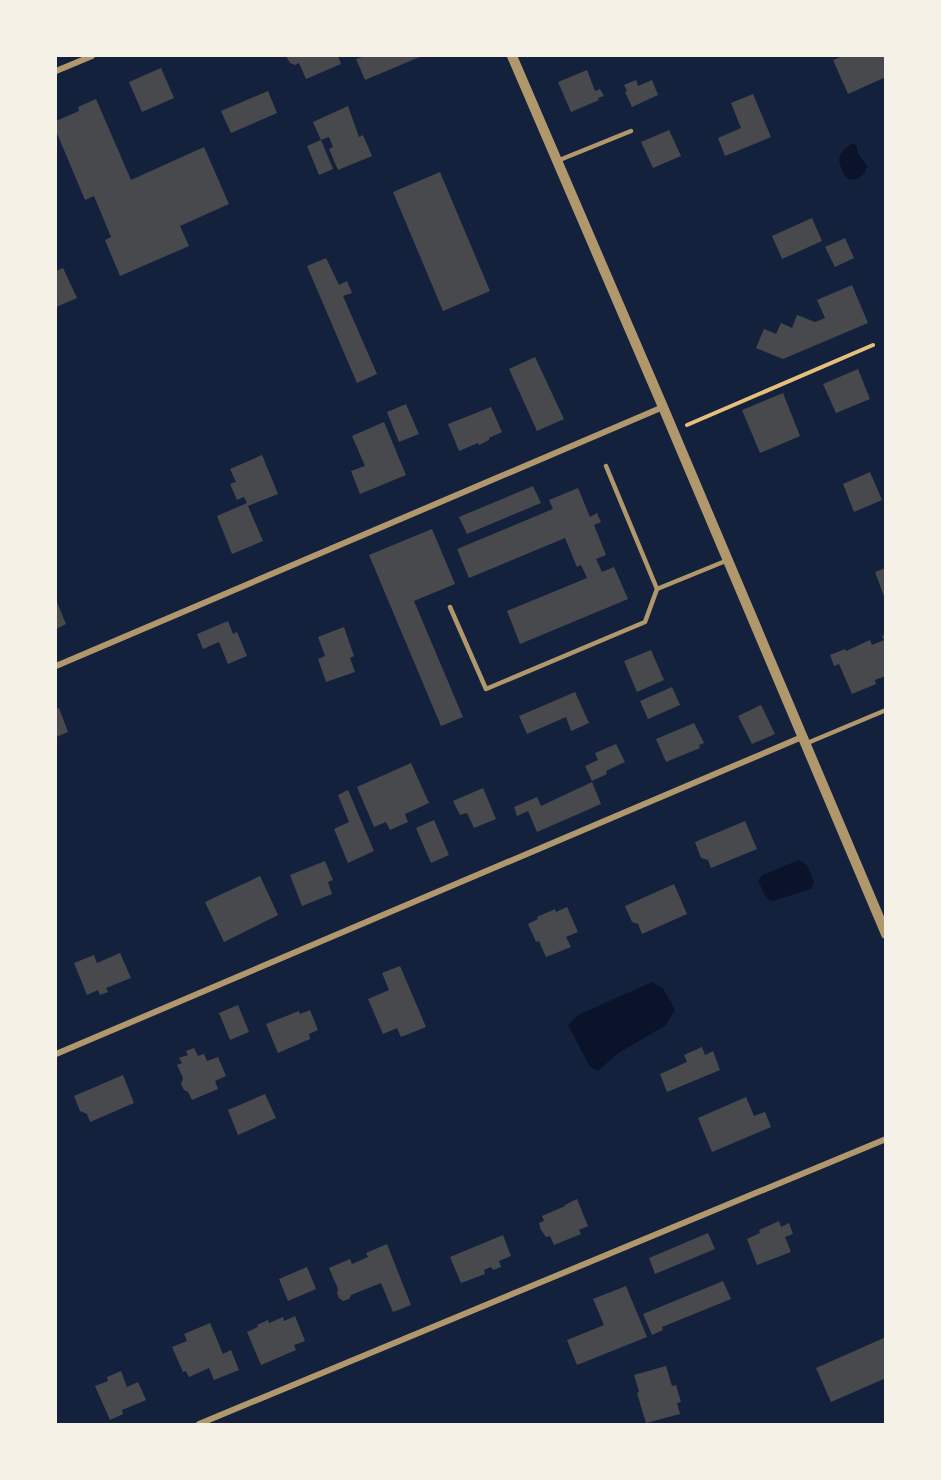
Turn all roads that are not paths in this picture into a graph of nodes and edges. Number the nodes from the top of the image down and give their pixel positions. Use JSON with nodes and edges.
{"nodes":[{"id":1,"x":92,"y":56,"type":"edge"},
{"id":2,"x":512,"y":56,"type":"edge"},
{"id":3,"x":56,"y":71,"type":"edge"},
{"id":4,"x":631,"y":131,"type":"dead end"},
{"id":5,"x":557,"y":161,"type":"junction"},
{"id":6,"x":663,"y":407,"type":"junction"},
{"id":7,"x":606,"y":466,"type":"dead end"},
{"id":8,"x":728,"y":560,"type":"junction"},
{"id":9,"x":657,"y":589,"type":"junction"},
{"id":10,"x":450,"y":607,"type":"dead end"},
{"id":11,"x":56,"y":666,"type":"edge"},
{"id":12,"x":885,"y":710,"type":"edge"},
{"id":13,"x":803,"y":740,"type":"junction"},
{"id":14,"x":885,"y":934,"type":"edge"},
{"id":15,"x":56,"y":1054,"type":"edge"},
{"id":16,"x":885,"y":1139,"type":"edge"},
{"id":17,"x":199,"y":1425,"type":"edge"}],
"edges":[{"from":1,"to":3,"type":"street"},
{"from":2,"to":5,"type":"street"},
{"from":4,"to":5,"type":"lane"},
{"from":5,"to":6,"type":"street"},
{"from":6,"to":8,"type":"street"},
{"from":6,"to":11,"type":"street"},
{"from":7,"to":9,"type":"lane"},
{"from":8,"to":9,"type":"lane"},
{"from":8,"to":13,"type":"street"},
{"from":9,"to":10,"type":"lane"},
{"from":12,"to":13,"type":"lane"},
{"from":13,"to":14,"type":"street"},
{"from":13,"to":15,"type":"street"},
{"from":16,"to":17,"type":"street"}]}
